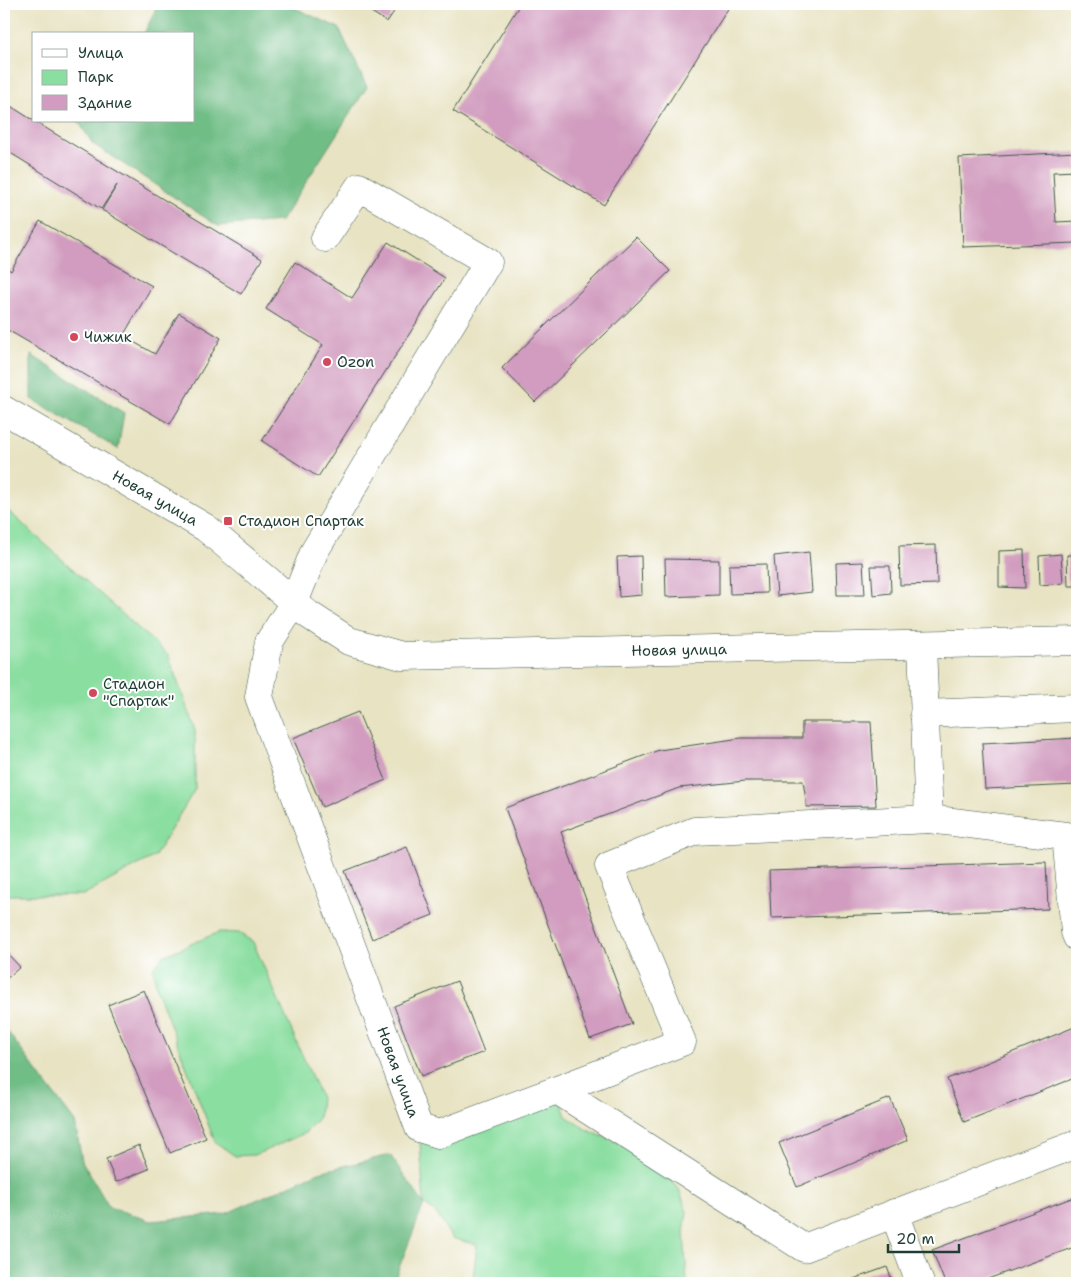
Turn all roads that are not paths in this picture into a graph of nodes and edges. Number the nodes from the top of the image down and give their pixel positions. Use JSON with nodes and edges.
{"nodes":[{"id":1,"x":325,"y":238,"type":"dead end"},
{"id":2,"x":4,"y":410,"type":"edge"},
{"id":3,"x":294,"y":603,"type":"junction"},
{"id":4,"x":1077,"y":641,"type":"edge"},
{"id":5,"x":922,"y":644,"type":"junction"},
{"id":6,"x":1077,"y":708,"type":"edge"},
{"id":7,"x":924,"y":714,"type":"junction"},
{"id":8,"x":929,"y":819,"type":"junction"},
{"id":9,"x":1077,"y":937,"type":"edge"},
{"id":10,"x":557,"y":1090,"type":"junction"},
{"id":11,"x":1077,"y":1144,"type":"edge"},
{"id":12,"x":894,"y":1214,"type":"junction"},
{"id":13,"x":920,"y":1283,"type":"edge"}],
"edges":[{"from":1,"to":3,"type":"street"},
{"from":2,"to":3,"type":"street","name":"Новая улица"},
{"from":3,"to":5,"type":"street","name":"Новая улица"},
{"from":3,"to":10,"type":"street","name":"Новая улица"},
{"from":4,"to":5,"type":"street","name":"Новая улица"},
{"from":5,"to":7,"type":"street"},
{"from":6,"to":7,"type":"street"},
{"from":7,"to":8,"type":"street"},
{"from":8,"to":9,"type":"street"},
{"from":8,"to":10,"type":"street"},
{"from":10,"to":12,"type":"street"},
{"from":11,"to":12,"type":"street"},
{"from":12,"to":13,"type":"street"}]}
